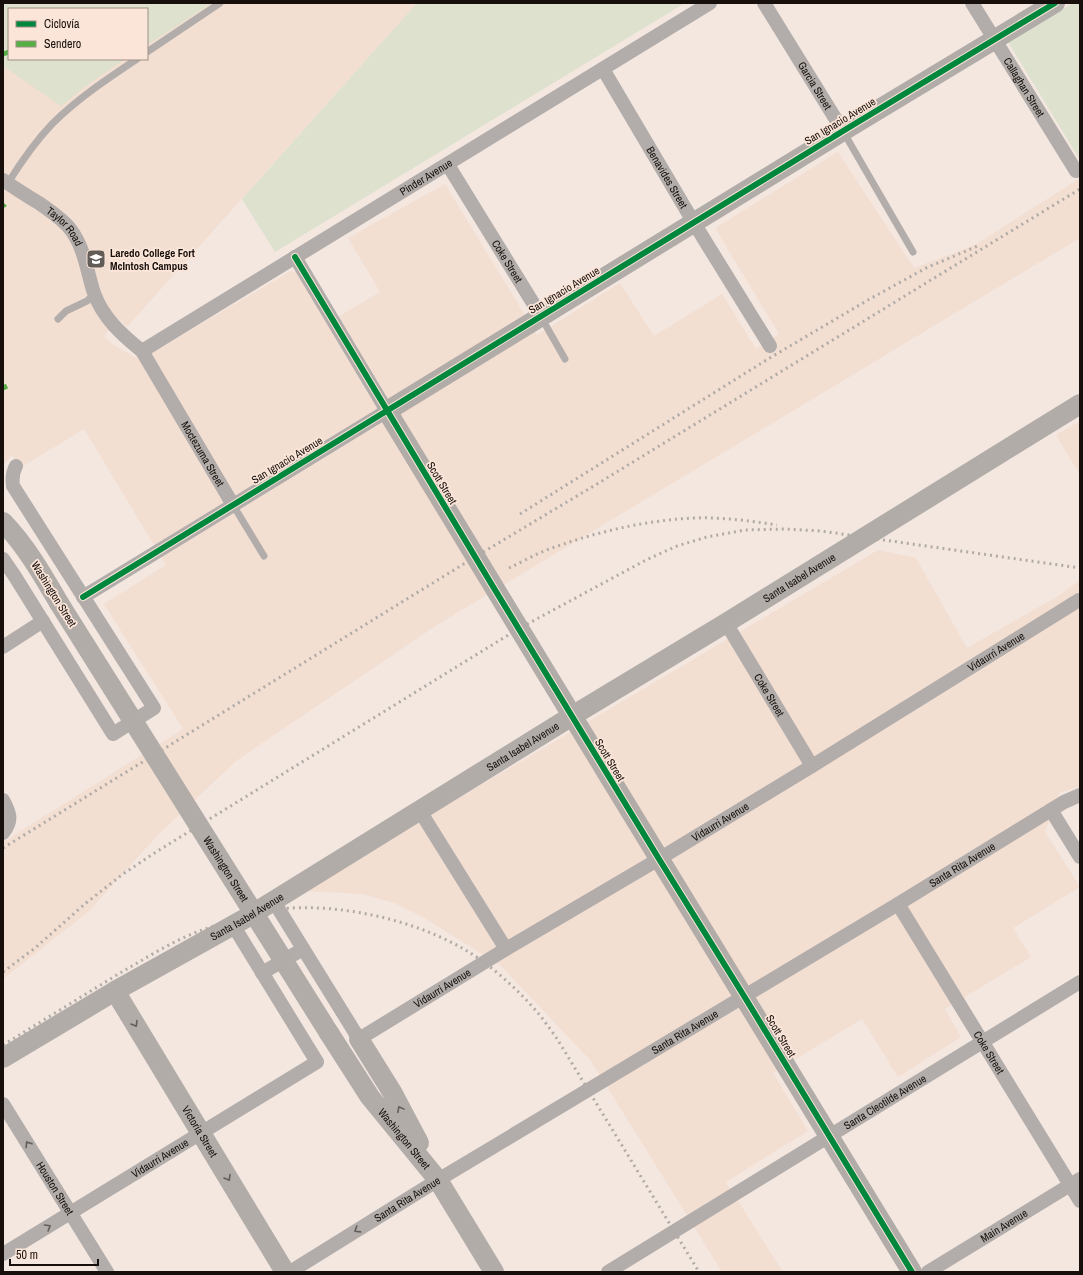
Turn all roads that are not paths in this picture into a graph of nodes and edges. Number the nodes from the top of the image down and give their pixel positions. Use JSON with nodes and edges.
{"nodes":[{"id":1,"x":220,"y":3,"type":"edge"},
{"id":2,"x":710,"y":3,"type":"edge"},
{"id":3,"x":764,"y":3,"type":"edge"},
{"id":4,"x":972,"y":3,"type":"edge"},
{"id":5,"x":1056,"y":3,"type":"edge"},
{"id":6,"x":995,"y":40,"type":"junction"},
{"id":7,"x":148,"y":51,"type":"edge"},
{"id":8,"x":136,"y":60,"type":"edge"},
{"id":9,"x":603,"y":69,"type":"junction"},
{"id":10,"x":843,"y":131,"type":"junction"},
{"id":11,"x":448,"y":165,"type":"junction"},
{"id":12,"x":1076,"y":171,"type":"dead end"},
{"id":13,"x":6,"y":181,"type":"edge"},
{"id":14,"x":694,"y":223,"type":"junction"},
{"id":15,"x":913,"y":252,"type":"dead end"},
{"id":16,"x":295,"y":257,"type":"junction"},
{"id":17,"x":95,"y":294,"type":"junction"},
{"id":18,"x":540,"y":316,"type":"junction"},
{"id":19,"x":58,"y":320,"type":"dead end"},
{"id":20,"x":770,"y":346,"type":"dead end"},
{"id":21,"x":142,"y":351,"type":"junction"},
{"id":22,"x":565,"y":359,"type":"dead end"},
{"id":23,"x":1080,"y":404,"type":"edge"},
{"id":24,"x":386,"y":411,"type":"junction"},
{"id":25,"x":16,"y":466,"type":"dead end"},
{"id":26,"x":233,"y":505,"type":"junction"},
{"id":27,"x":3,"y":522,"type":"edge"},
{"id":28,"x":264,"y":556,"type":"dead end"},
{"id":29,"x":3,"y":559,"type":"edge"},
{"id":30,"x":84,"y":597,"type":"junction"},
{"id":31,"x":1079,"y":600,"type":"dead end"},
{"id":32,"x":43,"y":621,"type":"junction"},
{"id":33,"x":726,"y":623,"type":"junction"},
{"id":34,"x":3,"y":647,"type":"edge"},
{"id":35,"x":572,"y":716,"type":"junction"},
{"id":36,"x":812,"y":766,"type":"junction"},
{"id":37,"x":1080,"y":795,"type":"edge"},
{"id":38,"x":3,"y":800,"type":"edge"},
{"id":39,"x":1051,"y":810,"type":"junction"},
{"id":40,"x":420,"y":811,"type":"junction"},
{"id":41,"x":6,"y":828,"type":"edge"},
{"id":42,"x":1080,"y":857,"type":"edge"},
{"id":43,"x":659,"y":859,"type":"junction"},
{"id":44,"x":273,"y":900,"type":"junction"},
{"id":45,"x":898,"y":904,"type":"junction"},
{"id":46,"x":233,"y":925,"type":"junction"},
{"id":47,"x":303,"y":949,"type":"junction"},
{"id":48,"x":506,"y":949,"type":"junction"},
{"id":49,"x":262,"y":973,"type":"junction"},
{"id":50,"x":1080,"y":982,"type":"edge"},
{"id":51,"x":115,"y":991,"type":"junction"},
{"id":52,"x":744,"y":996,"type":"junction"},
{"id":53,"x":359,"y":1039,"type":"junction"},
{"id":54,"x":982,"y":1042,"type":"junction"},
{"id":55,"x":3,"y":1058,"type":"edge"},
{"id":56,"x":3,"y":1104,"type":"edge"},
{"id":57,"x":201,"y":1132,"type":"junction"},
{"id":58,"x":829,"y":1136,"type":"junction"},
{"id":59,"x":438,"y":1180,"type":"junction"},
{"id":60,"x":1075,"y":1182,"type":"edge"},
{"id":61,"x":1080,"y":1201,"type":"edge"},
{"id":62,"x":71,"y":1213,"type":"junction"},
{"id":63,"x":3,"y":1254,"type":"edge"},
{"id":64,"x":107,"y":1272,"type":"edge"},
{"id":65,"x":285,"y":1272,"type":"edge"},
{"id":66,"x":290,"y":1272,"type":"edge"},
{"id":67,"x":494,"y":1272,"type":"edge"},
{"id":68,"x":608,"y":1272,"type":"edge"},
{"id":69,"x":912,"y":1272,"type":"edge"},
{"id":70,"x":928,"y":1272,"type":"edge"}],
"edges":[{"from":1,"to":7,"type":"lane"},
{"from":2,"to":9,"type":"street","name":"Pinder Avenue"},
{"from":3,"to":10,"type":"street","name":"Garcia Street"},
{"from":4,"to":6,"type":"street","name":"Callaghan Street"},
{"from":5,"to":6,"type":"main road","name":"San Ignacio Avenue"},
{"from":6,"to":10,"type":"main road","name":"San Ignacio Avenue"},
{"from":6,"to":12,"type":"street","name":"Callaghan Street"},
{"from":8,"to":13,"type":"lane"},
{"from":9,"to":11,"type":"street","name":"Pinder Avenue"},
{"from":9,"to":14,"type":"street","name":"Benavides Street"},
{"from":10,"to":14,"type":"main road","name":"San Ignacio Avenue"},
{"from":10,"to":15,"type":"lane","name":"Garcia Street"},
{"from":11,"to":16,"type":"street","name":"Pinder Avenue"},
{"from":11,"to":18,"type":"street","name":"Coke Street"},
{"from":13,"to":17,"type":"street","name":"Taylor Road"},
{"from":14,"to":18,"type":"main road","name":"San Ignacio Avenue"},
{"from":14,"to":20,"type":"street","name":"Benavides Street"},
{"from":16,"to":21,"type":"street","name":"Pinder Avenue"},
{"from":16,"to":24,"type":"street","name":"Scott Street"},
{"from":17,"to":19,"type":"lane"},
{"from":17,"to":21,"type":"street","name":"Taylor Road"},
{"from":18,"to":22,"type":"lane","name":"Coke Street"},
{"from":18,"to":24,"type":"main road","name":"San Ignacio Avenue"},
{"from":21,"to":26,"type":"street","name":"Moctezuma Street"},
{"from":23,"to":33,"type":"main road","name":"Santa Isabel Avenue"},
{"from":24,"to":26,"type":"street","name":"San Ignacio Avenue"},
{"from":24,"to":35,"type":"main road","name":"Scott Street"},
{"from":25,"to":30,"type":"street"},
{"from":26,"to":28,"type":"lane","name":"Moctezuma Street"},
{"from":26,"to":30,"type":"street","name":"San Ignacio Avenue"},
{"from":27,"to":59,"type":"main road","name":"Washington Street","bridge":true},
{"from":29,"to":32,"type":"street"},
{"from":30,"to":32,"type":"street"},
{"from":31,"to":36,"type":"street","name":"Vidaurri Avenue"},
{"from":32,"to":34,"type":"street"},
{"from":33,"to":35,"type":"main road","name":"Santa Isabel Avenue"},
{"from":33,"to":36,"type":"street","name":"Coke Street"},
{"from":35,"to":40,"type":"main road","name":"Santa Isabel Avenue"},
{"from":35,"to":43,"type":"main road","name":"Scott Street"},
{"from":36,"to":43,"type":"street","name":"Vidaurri Avenue"},
{"from":37,"to":39,"type":"street","name":"Santa Rita Avenue"},
{"from":38,"to":41,"type":"street"},
{"from":39,"to":42,"type":"street"},
{"from":39,"to":45,"type":"street","name":"Santa Rita Avenue"},
{"from":40,"to":44,"type":"main road","name":"Santa Isabel Avenue"},
{"from":40,"to":48,"type":"street"},
{"from":43,"to":48,"type":"street","name":"Vidaurri Avenue"},
{"from":43,"to":52,"type":"main road","name":"Scott Street"},
{"from":44,"to":46,"type":"main road","name":"Santa Isabel Avenue"},
{"from":44,"to":47,"type":"street"},
{"from":45,"to":52,"type":"street","name":"Santa Rita Avenue"},
{"from":45,"to":54,"type":"street","name":"Coke Street"},
{"from":46,"to":49,"type":"street"},
{"from":46,"to":51,"type":"main road","name":"Santa Isabel Avenue"},
{"from":47,"to":49,"type":"street"},
{"from":47,"to":53,"type":"street"},
{"from":48,"to":53,"type":"street","name":"Vidaurri Avenue"},
{"from":49,"to":57,"type":"street","name":"Vidaurri Avenue"},
{"from":50,"to":54,"type":"street","name":"Santa Cleotilde Avenue"},
{"from":51,"to":55,"type":"main road","name":"Santa Isabel Avenue"},
{"from":51,"to":57,"type":"main road","name":"Victoria Street","one_way":true},
{"from":52,"to":58,"type":"main road","name":"Scott Street"},
{"from":52,"to":59,"type":"street","name":"Santa Rita Avenue"},
{"from":59,"to":53,"type":"main road","one_way":true},
{"from":54,"to":58,"type":"street","name":"Santa Cleotilde Avenue"},
{"from":54,"to":60,"type":"street","name":"Coke Street"},
{"from":62,"to":56,"type":"street","name":"Houston Street","one_way":true},
{"from":57,"to":62,"type":"street","name":"Vidaurri Avenue"},
{"from":57,"to":65,"type":"main road","name":"Victoria Street","one_way":true},
{"from":58,"to":68,"type":"street","name":"Santa Cleotilde Avenue"},
{"from":58,"to":69,"type":"main road","name":"Scott Street"},
{"from":59,"to":66,"type":"street","name":"Santa Rita Avenue","one_way":true},
{"from":59,"to":67,"type":"main road","name":"Washington Street"},
{"from":60,"to":61,"type":"street","name":"Coke Street"},
{"from":60,"to":70,"type":"street","name":"Main Avenue"},
{"from":63,"to":62,"type":"street","name":"Vidaurri Avenue","one_way":true},
{"from":62,"to":64,"type":"street","name":"Houston Street"}]}
